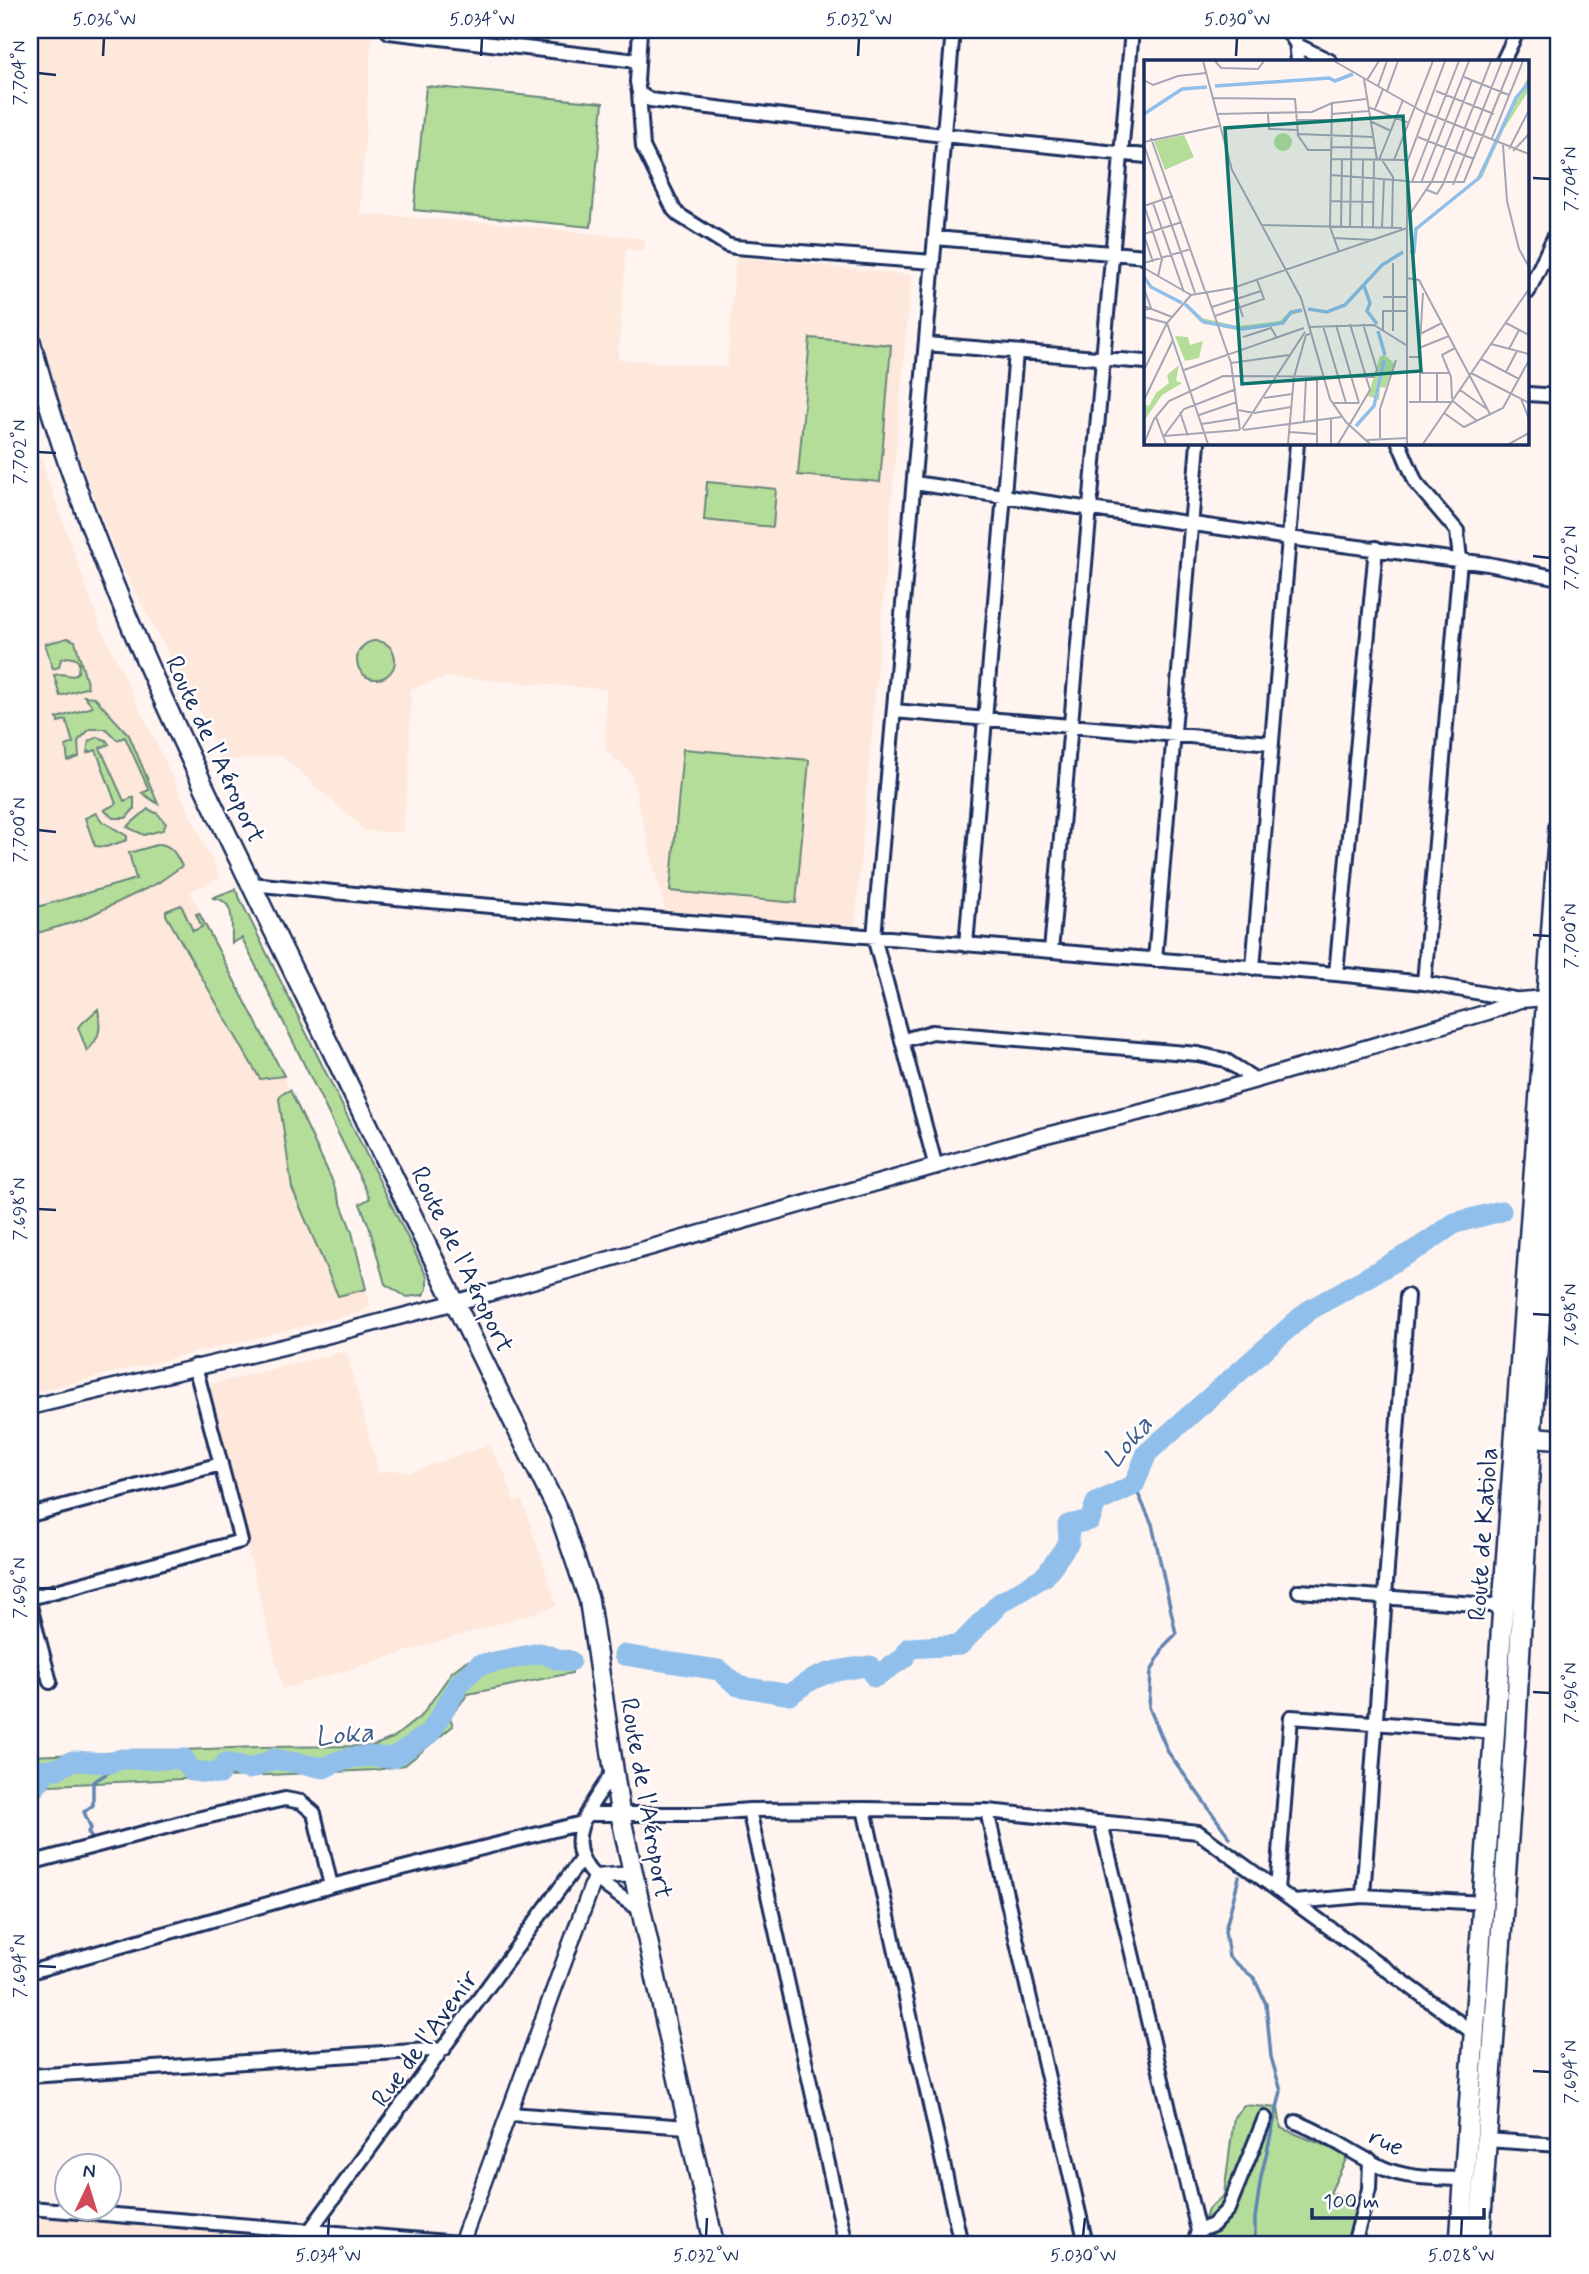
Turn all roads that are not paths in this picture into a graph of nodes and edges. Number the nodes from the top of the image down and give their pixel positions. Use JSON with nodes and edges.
{"nodes":[{"id":1,"x":387,"y":30,"type":"edge"},
{"id":2,"x":640,"y":30,"type":"edge"},
{"id":3,"x":953,"y":30,"type":"edge"},
{"id":4,"x":1132,"y":30,"type":"edge"},
{"id":5,"x":1287,"y":30,"type":"edge"},
{"id":6,"x":1295,"y":30,"type":"edge"},
{"id":7,"x":1518,"y":30,"type":"edge"},
{"id":8,"x":1297,"y":45,"type":"junction"},
{"id":9,"x":1298,"y":60,"type":"edge"},
{"id":10,"x":1328,"y":60,"type":"edge"},
{"id":11,"x":1503,"y":60,"type":"edge"},
{"id":12,"x":638,"y":61,"type":"junction"},
{"id":13,"x":639,"y":93,"type":"junction"},
{"id":14,"x":943,"y":135,"type":"junction"},
{"id":15,"x":1121,"y":154,"type":"junction"},
{"id":16,"x":1144,"y":156,"type":"edge"},
{"id":17,"x":1559,"y":227,"type":"edge"},
{"id":18,"x":936,"y":238,"type":"junction"},
{"id":19,"x":1112,"y":254,"type":"junction"},
{"id":20,"x":1144,"y":256,"type":"edge"},
{"id":21,"x":933,"y":262,"type":"junction"},
{"id":22,"x":1533,"y":269,"type":"edge"},
{"id":23,"x":30,"y":339,"type":"edge"},
{"id":24,"x":926,"y":344,"type":"junction"},
{"id":25,"x":1016,"y":352,"type":"junction"},
{"id":26,"x":1103,"y":359,"type":"junction"},
{"id":27,"x":1144,"y":362,"type":"edge"},
{"id":28,"x":1530,"y":394,"type":"edge"},
{"id":29,"x":1559,"y":396,"type":"edge"},
{"id":30,"x":1198,"y":444,"type":"edge"},
{"id":31,"x":1297,"y":444,"type":"edge"},
{"id":32,"x":1399,"y":444,"type":"edge"},
{"id":33,"x":914,"y":483,"type":"junction"},
{"id":34,"x":1004,"y":494,"type":"junction"},
{"id":35,"x":1090,"y":507,"type":"junction"},
{"id":36,"x":1191,"y":524,"type":"junction"},
{"id":37,"x":1289,"y":538,"type":"junction"},
{"id":38,"x":1376,"y":548,"type":"junction"},
{"id":39,"x":1460,"y":561,"type":"junction"},
{"id":40,"x":1559,"y":578,"type":"edge"},
{"id":41,"x":894,"y":711,"type":"junction"},
{"id":42,"x":985,"y":719,"type":"junction"},
{"id":43,"x":1071,"y":726,"type":"junction"},
{"id":44,"x":1174,"y":734,"type":"junction"},
{"id":45,"x":1272,"y":743,"type":"junction"},
{"id":46,"x":1559,"y":828,"type":"edge"},
{"id":47,"x":251,"y":884,"type":"junction"},
{"id":48,"x":874,"y":937,"type":"junction"},
{"id":49,"x":967,"y":945,"type":"junction"},
{"id":50,"x":1051,"y":951,"type":"junction"},
{"id":51,"x":1155,"y":960,"type":"junction"},
{"id":52,"x":1253,"y":968,"type":"junction"},
{"id":53,"x":1336,"y":974,"type":"junction"},
{"id":54,"x":1424,"y":983,"type":"junction"},
{"id":55,"x":1553,"y":997,"type":"edge"},
{"id":56,"x":1520,"y":1000,"type":"junction"},
{"id":57,"x":904,"y":1040,"type":"junction"},
{"id":58,"x":1559,"y":1048,"type":"edge"},
{"id":59,"x":1256,"y":1080,"type":"junction"},
{"id":60,"x":936,"y":1167,"type":"junction"},
{"id":61,"x":1407,"y":1296,"type":"dead end"},
{"id":62,"x":455,"y":1303,"type":"junction"},
{"id":63,"x":195,"y":1366,"type":"junction"},
{"id":64,"x":30,"y":1407,"type":"edge"},
{"id":65,"x":1523,"y":1437,"type":"junction"},
{"id":66,"x":1559,"y":1439,"type":"edge"},
{"id":67,"x":221,"y":1464,"type":"junction"},
{"id":68,"x":30,"y":1515,"type":"edge"},
{"id":69,"x":1299,"y":1591,"type":"dead end"},
{"id":70,"x":1385,"y":1597,"type":"junction"},
{"id":71,"x":30,"y":1598,"type":"edge"},
{"id":72,"x":30,"y":1606,"type":"edge"},
{"id":73,"x":1503,"y":1606,"type":"junction"},
{"id":74,"x":50,"y":1682,"type":"dead end"},
{"id":75,"x":1376,"y":1724,"type":"junction"},
{"id":76,"x":1495,"y":1732,"type":"junction"},
{"id":77,"x":613,"y":1772,"type":"junction"},
{"id":78,"x":864,"y":1809,"type":"junction"},
{"id":79,"x":748,"y":1810,"type":"junction"},
{"id":80,"x":986,"y":1811,"type":"junction"},
{"id":81,"x":620,"y":1813,"type":"junction"},
{"id":82,"x":584,"y":1819,"type":"junction"},
{"id":83,"x":1101,"y":1823,"type":"junction"},
{"id":84,"x":582,"y":1858,"type":"junction"},
{"id":85,"x":30,"y":1863,"type":"edge"},
{"id":86,"x":632,"y":1874,"type":"junction"},
{"id":87,"x":595,"y":1877,"type":"junction"},
{"id":88,"x":331,"y":1886,"type":"junction"},
{"id":89,"x":1277,"y":1890,"type":"junction"},
{"id":90,"x":1363,"y":1896,"type":"junction"},
{"id":91,"x":1294,"y":1902,"type":"junction"},
{"id":92,"x":1483,"y":1903,"type":"junction"},
{"id":93,"x":639,"y":1909,"type":"junction"},
{"id":94,"x":30,"y":1972,"type":"edge"},
{"id":95,"x":1475,"y":2034,"type":"junction"},
{"id":96,"x":444,"y":2049,"type":"junction"},
{"id":97,"x":30,"y":2076,"type":"edge"},
{"id":98,"x":510,"y":2114,"type":"junction"},
{"id":99,"x":1265,"y":2118,"type":"dead end"},
{"id":100,"x":1297,"y":2122,"type":"dead end"},
{"id":101,"x":687,"y":2127,"type":"junction"},
{"id":102,"x":1486,"y":2140,"type":"junction"},
{"id":103,"x":1559,"y":2145,"type":"edge"},
{"id":104,"x":1370,"y":2160,"type":"junction"},
{"id":105,"x":1464,"y":2179,"type":"junction"},
{"id":106,"x":30,"y":2208,"type":"edge"},
{"id":107,"x":1198,"y":2231,"type":"junction"},
{"id":108,"x":309,"y":2232,"type":"junction"},
{"id":109,"x":300,"y":2244,"type":"edge"},
{"id":110,"x":464,"y":2244,"type":"edge"},
{"id":111,"x":714,"y":2244,"type":"edge"},
{"id":112,"x":846,"y":2244,"type":"edge"},
{"id":113,"x":961,"y":2244,"type":"edge"},
{"id":114,"x":1086,"y":2244,"type":"edge"},
{"id":115,"x":1194,"y":2244,"type":"edge"},
{"id":116,"x":1354,"y":2244,"type":"edge"},
{"id":117,"x":1460,"y":2244,"type":"edge"},
{"id":118,"x":1479,"y":2244,"type":"edge"}],
"edges":[{"from":1,"to":12,"type":"street"},
{"from":2,"to":12,"type":"street"},
{"from":3,"to":14,"type":"street"},
{"from":4,"to":15,"type":"street"},
{"from":5,"to":8,"type":"street"},
{"from":6,"to":8,"type":"street"},
{"from":7,"to":11,"type":"street"},
{"from":8,"to":9,"type":"street"},
{"from":8,"to":10,"type":"street"},
{"from":12,"to":13,"type":"street"},
{"from":13,"to":14,"type":"street"},
{"from":13,"to":21,"type":"street"},
{"from":14,"to":15,"type":"street"},
{"from":14,"to":18,"type":"street"},
{"from":15,"to":16,"type":"street"},
{"from":15,"to":19,"type":"street"},
{"from":17,"to":22,"type":"street"},
{"from":18,"to":19,"type":"street"},
{"from":18,"to":21,"type":"street"},
{"from":19,"to":20,"type":"street"},
{"from":19,"to":26,"type":"street"},
{"from":21,"to":24,"type":"street"},
{"from":23,"to":47,"type":"main road","name":"Route de l'Aéroport"},
{"from":24,"to":25,"type":"street"},
{"from":24,"to":33,"type":"street"},
{"from":25,"to":26,"type":"street"},
{"from":25,"to":34,"type":"street"},
{"from":26,"to":27,"type":"street"},
{"from":26,"to":35,"type":"street"},
{"from":28,"to":29,"type":"street"},
{"from":30,"to":36,"type":"street"},
{"from":31,"to":37,"type":"street"},
{"from":32,"to":39,"type":"street"},
{"from":33,"to":34,"type":"street"},
{"from":33,"to":41,"type":"street"},
{"from":34,"to":35,"type":"street"},
{"from":34,"to":42,"type":"street"},
{"from":35,"to":36,"type":"street"},
{"from":35,"to":43,"type":"street"},
{"from":36,"to":37,"type":"street"},
{"from":36,"to":44,"type":"street"},
{"from":37,"to":38,"type":"street"},
{"from":37,"to":45,"type":"street"},
{"from":38,"to":39,"type":"street"},
{"from":38,"to":53,"type":"street"},
{"from":39,"to":40,"type":"street"},
{"from":39,"to":54,"type":"street"},
{"from":41,"to":42,"type":"street"},
{"from":41,"to":48,"type":"street"},
{"from":42,"to":43,"type":"street"},
{"from":42,"to":49,"type":"street"},
{"from":43,"to":44,"type":"street"},
{"from":43,"to":50,"type":"street"},
{"from":44,"to":45,"type":"street"},
{"from":44,"to":51,"type":"street"},
{"from":45,"to":52,"type":"street"},
{"from":46,"to":55,"type":"highway","name":"Route de Katiola"},
{"from":47,"to":48,"type":"street"},
{"from":47,"to":62,"type":"main road","name":"Route de l'Aéroport"},
{"from":48,"to":49,"type":"street"},
{"from":48,"to":57,"type":"street"},
{"from":49,"to":50,"type":"street"},
{"from":50,"to":51,"type":"street"},
{"from":51,"to":52,"type":"street"},
{"from":52,"to":53,"type":"street"},
{"from":53,"to":54,"type":"street"},
{"from":54,"to":56,"type":"street"},
{"from":55,"to":56,"type":"street"},
{"from":55,"to":65,"type":"highway","name":"Route de Katiola"},
{"from":56,"to":59,"type":"street"},
{"from":57,"to":59,"type":"street"},
{"from":57,"to":60,"type":"street"},
{"from":58,"to":65,"type":"highway","name":"Route de Katiola"},
{"from":59,"to":60,"type":"street"},
{"from":60,"to":62,"type":"street"},
{"from":61,"to":70,"type":"street"},
{"from":62,"to":63,"type":"street"},
{"from":62,"to":77,"type":"main road","name":"Route de l'Aéroport"},
{"from":63,"to":64,"type":"street"},
{"from":63,"to":67,"type":"street"},
{"from":65,"to":66,"type":"main road"},
{"from":65,"to":73,"type":"highway","name":"Route de Katiola"},
{"from":65,"to":102,"type":"highway","name":"Route de Katiola"},
{"from":67,"to":68,"type":"street"},
{"from":67,"to":71,"type":"street"},
{"from":69,"to":70,"type":"street"},
{"from":70,"to":73,"type":"street"},
{"from":70,"to":75,"type":"street"},
{"from":72,"to":74,"type":"street"},
{"from":73,"to":76,"type":"highway","name":"Route de Katiola"},
{"from":75,"to":76,"type":"street"},
{"from":75,"to":89,"type":"street"},
{"from":75,"to":90,"type":"street"},
{"from":76,"to":92,"type":"highway","name":"Route de Katiola"},
{"from":77,"to":81,"type":"main road","name":"Route de l'Aéroport"},
{"from":77,"to":82,"type":"street"},
{"from":78,"to":79,"type":"street"},
{"from":78,"to":80,"type":"street"},
{"from":78,"to":113,"type":"street"},
{"from":79,"to":81,"type":"street"},
{"from":79,"to":112,"type":"street"},
{"from":80,"to":83,"type":"street"},
{"from":80,"to":114,"type":"street"},
{"from":81,"to":82,"type":"street"},
{"from":81,"to":86,"type":"main road","name":"Route de l'Aéroport"},
{"from":82,"to":84,"type":"street"},
{"from":82,"to":88,"type":"street"},
{"from":83,"to":89,"type":"street"},
{"from":83,"to":107,"type":"street"},
{"from":84,"to":87,"type":"street"},
{"from":84,"to":96,"type":"street","name":"Rue de l'Avenir"},
{"from":85,"to":88,"type":"street"},
{"from":86,"to":87,"type":"street"},
{"from":86,"to":93,"type":"main road","name":"Route de l'Aéroport"},
{"from":87,"to":93,"type":"street"},
{"from":87,"to":98,"type":"street"},
{"from":88,"to":94,"type":"street"},
{"from":89,"to":91,"type":"street"},
{"from":90,"to":91,"type":"street"},
{"from":90,"to":92,"type":"street"},
{"from":91,"to":95,"type":"street"},
{"from":92,"to":95,"type":"highway","name":"Route de Katiola"},
{"from":93,"to":101,"type":"main road","name":"Route de l'Aéroport"},
{"from":95,"to":105,"type":"highway","name":"Route de Katiola"},
{"from":96,"to":97,"type":"street"},
{"from":96,"to":108,"type":"street","name":"Rue de l'Avenir"},
{"from":98,"to":101,"type":"street"},
{"from":98,"to":110,"type":"street"},
{"from":99,"to":107,"type":"street"},
{"from":100,"to":104,"type":"street","name":"rue"},
{"from":101,"to":111,"type":"main road","name":"Route de l'Aéroport"},
{"from":102,"to":103,"type":"street"},
{"from":102,"to":118,"type":"highway","name":"Route de Katiola"},
{"from":104,"to":105,"type":"street","name":"rue"},
{"from":104,"to":116,"type":"street"},
{"from":105,"to":117,"type":"highway","name":"Route de Katiola"},
{"from":106,"to":108,"type":"street"},
{"from":107,"to":115,"type":"street"},
{"from":108,"to":109,"type":"street","name":"Rue de l'Avenir"},
{"from":108,"to":110,"type":"street"}]}
